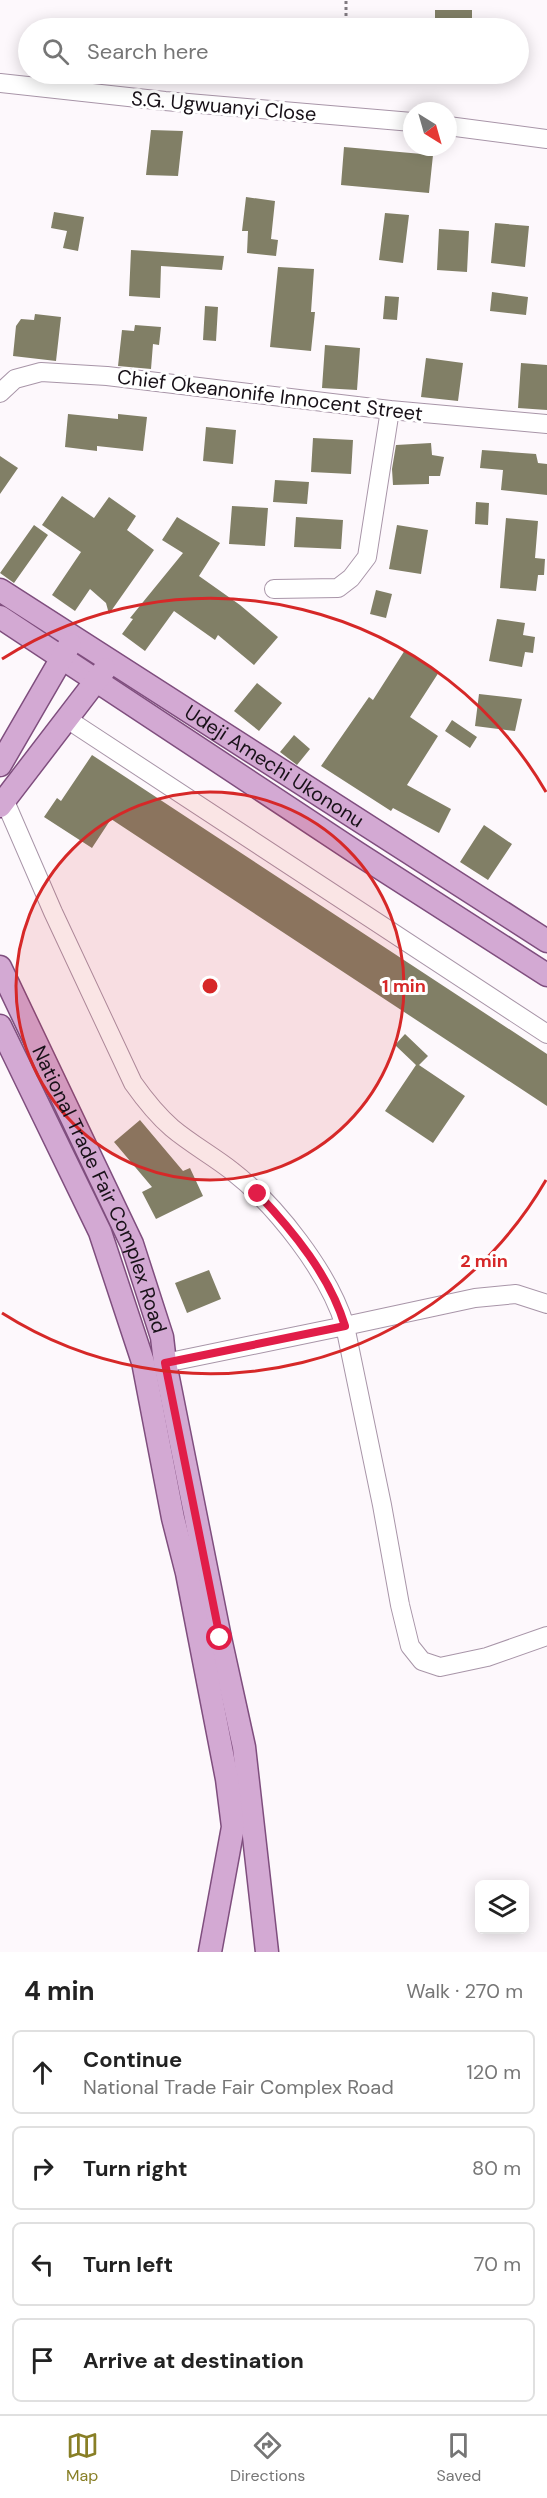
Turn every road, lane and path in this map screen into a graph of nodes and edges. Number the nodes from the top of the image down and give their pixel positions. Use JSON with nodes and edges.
{"nodes":[{"id":1,"x":346,"y":0,"type":"edge"},
{"id":2,"x":346,"y":18,"type":"edge"},
{"id":3,"x":0,"y":83,"type":"edge"},
{"id":4,"x":403,"y":121,"type":"edge"},
{"id":5,"x":457,"y":127,"type":"edge"},
{"id":6,"x":547,"y":139,"type":"edge"},
{"id":7,"x":0,"y":393,"type":"edge"},
{"id":8,"x":390,"y":410,"type":"junction"},
{"id":9,"x":547,"y":424,"type":"edge"},
{"id":10,"x":274,"y":589,"type":"dead end"},
{"id":11,"x":0,"y":590,"type":"edge"},
{"id":12,"x":0,"y":617,"type":"edge"},
{"id":13,"x":74,"y":638,"type":"junction"},
{"id":14,"x":61,"y":657,"type":"junction"},
{"id":15,"x":110,"y":661,"type":"junction"},
{"id":16,"x":98,"y":680,"type":"junction"},
{"id":17,"x":67,"y":719,"type":"junction"},
{"id":18,"x":0,"y":765,"type":"edge"},
{"id":19,"x":2,"y":802,"type":"edge"},
{"id":20,"x":546,"y":935,"type":"edge"},
{"id":21,"x":0,"y":967,"type":"edge"},
{"id":22,"x":547,"y":975,"type":"edge"},
{"id":23,"x":0,"y":1026,"type":"edge"},
{"id":24,"x":547,"y":1034,"type":"edge"},
{"id":25,"x":547,"y":1304,"type":"edge"},
{"id":26,"x":345,"y":1326,"type":"junction"},
{"id":27,"x":165,"y":1363,"type":"junction"},
{"id":28,"x":547,"y":1636,"type":"edge"},
{"id":29,"x":210,"y":1952,"type":"edge"},
{"id":30,"x":267,"y":1952,"type":"edge"}],
"edges":[{"from":1,"to":2,"type":"path"},
{"from":3,"to":4,"type":"street","name":"S.G. Ugwuanyi Close"},
{"from":5,"to":6,"type":"street"},
{"from":7,"to":8,"type":"street","name":"Chief Okeanonife Innocent Street"},
{"from":8,"to":9,"type":"street","name":"Chief Okeanonife Innocent Street"},
{"from":8,"to":10,"type":"street"},
{"from":11,"to":13,"type":"main road","name":"Udeji Amechi Ukononu"},
{"from":12,"to":14,"type":"main road","name":"Udeji Amechi Ukononu"},
{"from":13,"to":14,"type":"main road"},
{"from":13,"to":15,"type":"main road","name":"Udeji Amechi Ukononu"},
{"from":14,"to":16,"type":"main road","name":"Udeji Amechi Ukononu"},
{"from":14,"to":18,"type":"main road"},
{"from":15,"to":16,"type":"main road"},
{"from":15,"to":20,"type":"main road","name":"Udeji Amechi Ukononu"},
{"from":16,"to":17,"type":"main road"},
{"from":16,"to":22,"type":"main road","name":"Udeji Amechi Ukononu"},
{"from":17,"to":19,"type":"main road"},
{"from":17,"to":24,"type":"street"},
{"from":19,"to":26,"type":"street"},
{"from":21,"to":27,"type":"main road","name":"National Trade Fair Complex Road"},
{"from":23,"to":29,"type":"main road","name":"National Trade Fair Complex Road"},
{"from":25,"to":26,"type":"street"},
{"from":26,"to":27,"type":"street"},
{"from":26,"to":28,"type":"street"},
{"from":27,"to":30,"type":"main road","name":"National Trade Fair Complex Road"}]}
